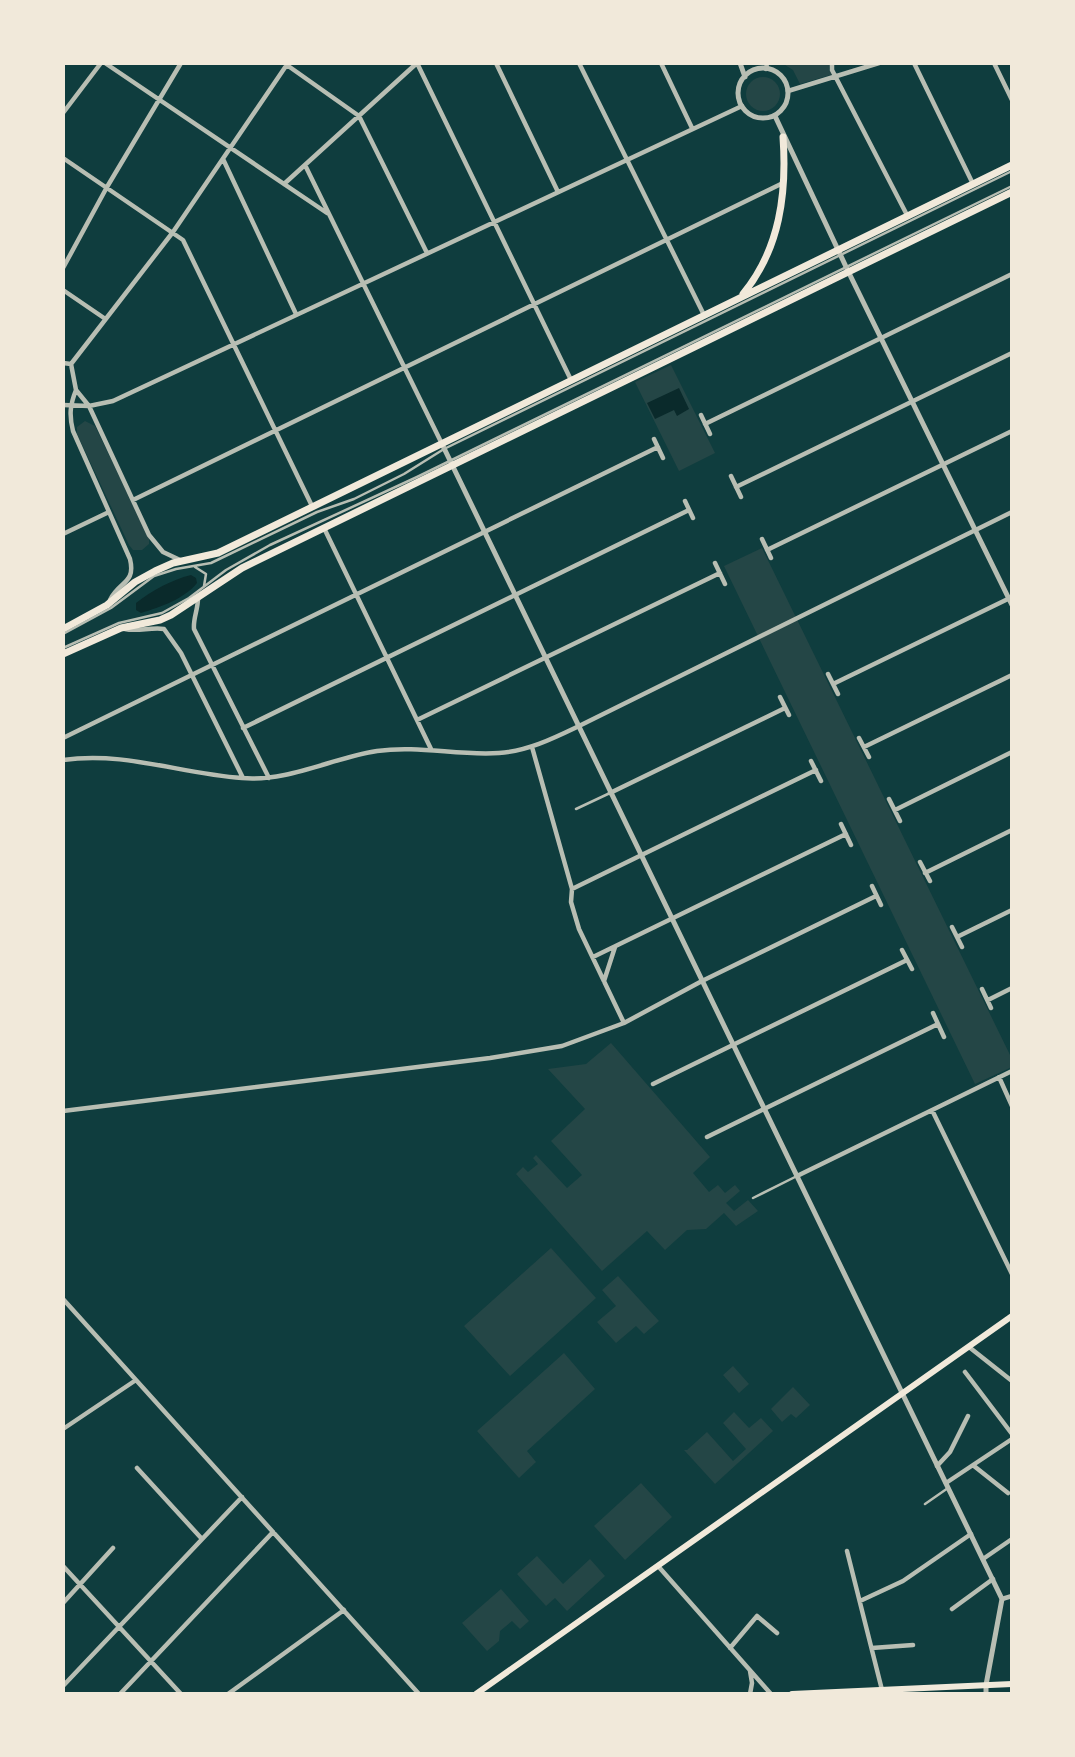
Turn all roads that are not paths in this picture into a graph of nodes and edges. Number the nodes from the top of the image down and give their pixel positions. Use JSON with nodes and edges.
{"nodes":[{"id":1,"x":103,"y":63,"type":"edge"},
{"id":2,"x":181,"y":63,"type":"edge"},
{"id":3,"x":417,"y":63,"type":"edge"},
{"id":4,"x":496,"y":63,"type":"edge"},
{"id":5,"x":579,"y":63,"type":"edge"},
{"id":6,"x":661,"y":63,"type":"edge"},
{"id":7,"x":740,"y":63,"type":"edge"},
{"id":8,"x":755,"y":63,"type":"edge"},
{"id":9,"x":832,"y":63,"type":"edge"},
{"id":10,"x":879,"y":63,"type":"edge"},
{"id":11,"x":914,"y":63,"type":"edge"},
{"id":12,"x":994,"y":63,"type":"edge"},
{"id":13,"x":286,"y":64,"type":"edge"},
{"id":14,"x":764,"y":67,"type":"edge"},
{"id":15,"x":744,"y":77,"type":"junction"},
{"id":16,"x":836,"y":77,"type":"junction"},
{"id":17,"x":788,"y":91,"type":"junction"},
{"id":18,"x":159,"y":100,"type":"junction"},
{"id":19,"x":1012,"y":100,"type":"edge"},
{"id":20,"x":742,"y":106,"type":"junction"},
{"id":21,"x":63,"y":114,"type":"edge"},
{"id":22,"x":359,"y":116,"type":"junction"},
{"id":23,"x":775,"y":116,"type":"junction"},
{"id":24,"x":692,"y":128,"type":"junction"},
{"id":25,"x":783,"y":136,"type":"junction"},
{"id":26,"x":230,"y":148,"type":"junction"},
{"id":27,"x":63,"y":158,"type":"edge"},
{"id":28,"x":223,"y":159,"type":"junction"},
{"id":29,"x":625,"y":160,"type":"junction"},
{"id":30,"x":306,"y":165,"type":"junction"},
{"id":31,"x":1012,"y":165,"type":"edge"},
{"id":32,"x":1012,"y":171,"type":"edge"},
{"id":33,"x":784,"y":183,"type":"junction"},
{"id":34,"x":284,"y":184,"type":"junction"},
{"id":35,"x":973,"y":184,"type":"junction"},
{"id":36,"x":1012,"y":186,"type":"edge"},
{"id":37,"x":107,"y":187,"type":"junction"},
{"id":38,"x":558,"y":192,"type":"junction"},
{"id":39,"x":1012,"y":192,"type":"edge"},
{"id":40,"x":327,"y":213,"type":"junction"},
{"id":41,"x":907,"y":216,"type":"junction"},
{"id":42,"x":493,"y":222,"type":"junction"},
{"id":43,"x":173,"y":232,"type":"junction"},
{"id":44,"x":666,"y":241,"type":"junction"},
{"id":45,"x":839,"y":252,"type":"junction"},
{"id":46,"x":427,"y":253,"type":"junction"},
{"id":47,"x":63,"y":268,"type":"edge"},
{"id":48,"x":847,"y":268,"type":"junction"},
{"id":49,"x":1012,"y":274,"type":"edge"},
{"id":50,"x":362,"y":283,"type":"junction"},
{"id":51,"x":63,"y":290,"type":"edge"},
{"id":52,"x":741,"y":296,"type":"junction"},
{"id":53,"x":534,"y":305,"type":"junction"},
{"id":54,"x":296,"y":314,"type":"junction"},
{"id":55,"x":704,"y":315,"type":"junction"},
{"id":56,"x":104,"y":318,"type":"junction"},
{"id":57,"x":881,"y":338,"type":"junction"},
{"id":58,"x":234,"y":344,"type":"junction"},
{"id":59,"x":1012,"y":353,"type":"edge"},
{"id":60,"x":63,"y":362,"type":"edge"},
{"id":61,"x":71,"y":364,"type":"junction"},
{"id":62,"x":404,"y":368,"type":"junction"},
{"id":63,"x":571,"y":380,"type":"junction"},
{"id":64,"x":76,"y":390,"type":"junction"},
{"id":65,"x":912,"y":402,"type":"junction"},
{"id":66,"x":63,"y":405,"type":"edge"},
{"id":67,"x":70,"y":406,"type":"junction"},
{"id":68,"x":89,"y":407,"type":"junction"},
{"id":69,"x":701,"y":415,"type":"dead end"},
{"id":70,"x":705,"y":424,"type":"junction"},
{"id":71,"x":276,"y":430,"type":"junction"},
{"id":72,"x":1012,"y":431,"type":"edge"},
{"id":73,"x":710,"y":434,"type":"dead end"},
{"id":74,"x":654,"y":439,"type":"dead end"},
{"id":75,"x":443,"y":446,"type":"junction"},
{"id":76,"x":658,"y":447,"type":"junction"},
{"id":77,"x":663,"y":458,"type":"dead end"},
{"id":78,"x":451,"y":462,"type":"junction"},
{"id":79,"x":943,"y":464,"type":"junction"},
{"id":80,"x":731,"y":476,"type":"dead end"},
{"id":81,"x":736,"y":487,"type":"junction"},
{"id":82,"x":741,"y":497,"type":"dead end"},
{"id":83,"x":133,"y":500,"type":"junction"},
{"id":84,"x":685,"y":501,"type":"dead end"},
{"id":85,"x":312,"y":506,"type":"junction"},
{"id":86,"x":689,"y":510,"type":"junction"},
{"id":87,"x":109,"y":512,"type":"junction"},
{"id":88,"x":1012,"y":512,"type":"edge"},
{"id":89,"x":693,"y":518,"type":"dead end"},
{"id":90,"x":324,"y":528,"type":"junction"},
{"id":91,"x":975,"y":530,"type":"junction"},
{"id":92,"x":485,"y":532,"type":"junction"},
{"id":93,"x":63,"y":534,"type":"edge"},
{"id":94,"x":762,"y":539,"type":"dead end"},
{"id":95,"x":767,"y":550,"type":"junction"},
{"id":96,"x":771,"y":558,"type":"dead end"},
{"id":97,"x":715,"y":563,"type":"dead end"},
{"id":98,"x":190,"y":564,"type":"junction"},
{"id":99,"x":720,"y":573,"type":"junction"},
{"id":100,"x":725,"y":584,"type":"dead end"},
{"id":101,"x":204,"y":586,"type":"junction"},
{"id":102,"x":356,"y":594,"type":"junction"},
{"id":103,"x":516,"y":595,"type":"junction"},
{"id":104,"x":198,"y":597,"type":"junction"},
{"id":105,"x":1011,"y":600,"type":"edge"},
{"id":106,"x":107,"y":605,"type":"junction"},
{"id":107,"x":121,"y":628,"type":"junction"},
{"id":108,"x":63,"y":632,"type":"edge"},
{"id":109,"x":63,"y":648,"type":"edge"},
{"id":110,"x":63,"y":654,"type":"edge"},
{"id":111,"x":547,"y":657,"type":"junction"},
{"id":112,"x":387,"y":658,"type":"junction"},
{"id":113,"x":211,"y":665,"type":"junction"},
{"id":114,"x":192,"y":674,"type":"junction"},
{"id":115,"x":828,"y":674,"type":"dead end"},
{"id":116,"x":1012,"y":675,"type":"edge"},
{"id":117,"x":833,"y":684,"type":"junction"},
{"id":118,"x":838,"y":694,"type":"dead end"},
{"id":119,"x":780,"y":697,"type":"dead end"},
{"id":120,"x":785,"y":708,"type":"junction"},
{"id":121,"x":789,"y":715,"type":"dead end"},
{"id":122,"x":417,"y":720,"type":"junction"},
{"id":123,"x":579,"y":726,"type":"junction"},
{"id":124,"x":243,"y":728,"type":"junction"},
{"id":125,"x":63,"y":738,"type":"edge"},
{"id":126,"x":859,"y":738,"type":"dead end"},
{"id":127,"x":532,"y":747,"type":"junction"},
{"id":128,"x":864,"y":747,"type":"junction"},
{"id":129,"x":431,"y":749,"type":"junction"},
{"id":130,"x":1012,"y":752,"type":"edge"},
{"id":131,"x":869,"y":757,"type":"dead end"},
{"id":132,"x":63,"y":760,"type":"edge"},
{"id":133,"x":811,"y":761,"type":"dead end"},
{"id":134,"x":816,"y":770,"type":"junction"},
{"id":135,"x":269,"y":778,"type":"junction"},
{"id":136,"x":243,"y":779,"type":"junction"},
{"id":137,"x":821,"y":781,"type":"dead end"},
{"id":138,"x":610,"y":793,"type":"junction"},
{"id":139,"x":889,"y":799,"type":"dead end"},
{"id":140,"x":576,"y":809,"type":"dead end"},
{"id":141,"x":895,"y":810,"type":"junction"},
{"id":142,"x":900,"y":821,"type":"dead end"},
{"id":143,"x":841,"y":824,"type":"dead end"},
{"id":144,"x":1012,"y":830,"type":"edge"},
{"id":145,"x":846,"y":834,"type":"junction"},
{"id":146,"x":851,"y":845,"type":"dead end"},
{"id":147,"x":641,"y":855,"type":"junction"},
{"id":148,"x":920,"y":862,"type":"dead end"},
{"id":149,"x":925,"y":873,"type":"junction"},
{"id":150,"x":930,"y":881,"type":"dead end"},
{"id":151,"x":872,"y":886,"type":"dead end"},
{"id":152,"x":572,"y":889,"type":"junction"},
{"id":153,"x":876,"y":896,"type":"junction"},
{"id":154,"x":881,"y":905,"type":"dead end"},
{"id":155,"x":1012,"y":910,"type":"edge"},
{"id":156,"x":672,"y":919,"type":"junction"},
{"id":157,"x":952,"y":927,"type":"dead end"},
{"id":158,"x":957,"y":937,"type":"junction"},
{"id":159,"x":615,"y":946,"type":"junction"},
{"id":160,"x":962,"y":947,"type":"dead end"},
{"id":161,"x":902,"y":950,"type":"dead end"},
{"id":162,"x":593,"y":957,"type":"junction"},
{"id":163,"x":907,"y":960,"type":"junction"},
{"id":164,"x":912,"y":969,"type":"dead end"},
{"id":165,"x":604,"y":981,"type":"junction"},
{"id":166,"x":702,"y":981,"type":"junction"},
{"id":167,"x":1012,"y":988,"type":"edge"},
{"id":168,"x":982,"y":989,"type":"dead end"},
{"id":169,"x":988,"y":1000,"type":"junction"},
{"id":170,"x":992,"y":1008,"type":"dead end"},
{"id":171,"x":933,"y":1013,"type":"dead end"},
{"id":172,"x":624,"y":1023,"type":"junction"},
{"id":173,"x":938,"y":1024,"type":"junction"},
{"id":174,"x":944,"y":1037,"type":"dead end"},
{"id":175,"x":733,"y":1045,"type":"junction"},
{"id":176,"x":1012,"y":1071,"type":"edge"},
{"id":177,"x":999,"y":1077,"type":"junction"},
{"id":178,"x":653,"y":1084,"type":"dead end"},
{"id":179,"x":1012,"y":1106,"type":"edge"},
{"id":180,"x":764,"y":1109,"type":"junction"},
{"id":181,"x":932,"y":1110,"type":"junction"},
{"id":182,"x":63,"y":1111,"type":"edge"},
{"id":183,"x":707,"y":1137,"type":"dead end"},
{"id":184,"x":797,"y":1176,"type":"junction"},
{"id":185,"x":753,"y":1198,"type":"dead end"},
{"id":186,"x":1012,"y":1275,"type":"edge"},
{"id":187,"x":64,"y":1302,"type":"edge"},
{"id":188,"x":1012,"y":1316,"type":"edge"},
{"id":189,"x":969,"y":1347,"type":"junction"},
{"id":190,"x":965,"y":1372,"type":"dead end"},
{"id":191,"x":136,"y":1380,"type":"junction"},
{"id":192,"x":1012,"y":1381,"type":"edge"},
{"id":193,"x":902,"y":1393,"type":"junction"},
{"id":194,"x":968,"y":1416,"type":"dead end"},
{"id":195,"x":63,"y":1429,"type":"edge"},
{"id":196,"x":1012,"y":1437,"type":"edge"},
{"id":197,"x":974,"y":1465,"type":"junction"},
{"id":198,"x":937,"y":1466,"type":"junction"},
{"id":199,"x":136,"y":1468,"type":"dead end"},
{"id":200,"x":947,"y":1485,"type":"junction"},
{"id":201,"x":1008,"y":1493,"type":"dead end"},
{"id":202,"x":242,"y":1497,"type":"junction"},
{"id":203,"x":925,"y":1504,"type":"dead end"},
{"id":204,"x":273,"y":1532,"type":"junction"},
{"id":205,"x":971,"y":1534,"type":"junction"},
{"id":206,"x":202,"y":1539,"type":"junction"},
{"id":207,"x":1012,"y":1539,"type":"edge"},
{"id":208,"x":113,"y":1548,"type":"dead end"},
{"id":209,"x":847,"y":1551,"type":"dead end"},
{"id":210,"x":983,"y":1559,"type":"junction"},
{"id":211,"x":63,"y":1566,"type":"edge"},
{"id":212,"x":658,"y":1566,"type":"junction"},
{"id":213,"x":993,"y":1579,"type":"junction"},
{"id":214,"x":80,"y":1585,"type":"junction"},
{"id":215,"x":1012,"y":1596,"type":"edge"},
{"id":216,"x":1002,"y":1599,"type":"junction"},
{"id":217,"x":860,"y":1601,"type":"junction"},
{"id":218,"x":63,"y":1603,"type":"edge"},
{"id":219,"x":952,"y":1609,"type":"dead end"},
{"id":220,"x":344,"y":1611,"type":"junction"},
{"id":221,"x":119,"y":1627,"type":"junction"},
{"id":222,"x":777,"y":1633,"type":"dead end"},
{"id":223,"x":912,"y":1645,"type":"dead end"},
{"id":224,"x":730,"y":1648,"type":"junction"},
{"id":225,"x":872,"y":1648,"type":"junction"},
{"id":226,"x":150,"y":1662,"type":"junction"},
{"id":227,"x":750,"y":1670,"type":"junction"},
{"id":228,"x":1012,"y":1684,"type":"edge"},
{"id":229,"x":986,"y":1685,"type":"junction"},
{"id":230,"x":63,"y":1686,"type":"edge"},
{"id":231,"x":882,"y":1690,"type":"junction"},
{"id":232,"x":230,"y":1693,"type":"edge"},
{"id":233,"x":120,"y":1694,"type":"edge"},
{"id":234,"x":181,"y":1694,"type":"edge"},
{"id":235,"x":419,"y":1694,"type":"edge"},
{"id":236,"x":476,"y":1694,"type":"edge"},
{"id":237,"x":750,"y":1694,"type":"edge"},
{"id":238,"x":771,"y":1694,"type":"edge"},
{"id":239,"x":792,"y":1694,"type":"edge"},
{"id":240,"x":986,"y":1694,"type":"edge"}],
"edges":[{"from":1,"to":18,"type":"street"},
{"from":1,"to":21,"type":"street"},
{"from":2,"to":18,"type":"street"},
{"from":3,"to":22,"type":"street"},
{"from":3,"to":42,"type":"street"},
{"from":4,"to":38,"type":"street"},
{"from":5,"to":29,"type":"street"},
{"from":6,"to":24,"type":"street"},
{"from":7,"to":15,"type":"street"},
{"from":8,"to":14,"type":"street"},
{"from":9,"to":16,"type":"street"},
{"from":10,"to":16,"type":"street"},
{"from":11,"to":35,"type":"street"},
{"from":12,"to":19,"type":"street"},
{"from":13,"to":22,"type":"street"},
{"from":13,"to":26,"type":"street"},
{"from":14,"to":15,"type":"street"},
{"from":14,"to":17,"type":"street"},
{"from":15,"to":20,"type":"street"},
{"from":16,"to":17,"type":"street"},
{"from":16,"to":41,"type":"street"},
{"from":17,"to":23,"type":"street"},
{"from":18,"to":26,"type":"street"},
{"from":18,"to":37,"type":"street"},
{"from":20,"to":23,"type":"street"},
{"from":20,"to":24,"type":"street"},
{"from":22,"to":30,"type":"street"},
{"from":22,"to":46,"type":"street"},
{"from":23,"to":25,"type":"street"},
{"from":24,"to":29,"type":"street"},
{"from":25,"to":33,"type":"main road"},
{"from":25,"to":45,"type":"street"},
{"from":26,"to":28,"type":"street"},
{"from":26,"to":34,"type":"street"},
{"from":27,"to":37,"type":"street"},
{"from":28,"to":43,"type":"street"},
{"from":28,"to":54,"type":"street"},
{"from":29,"to":38,"type":"street"},
{"from":29,"to":44,"type":"street"},
{"from":30,"to":34,"type":"street"},
{"from":30,"to":40,"type":"street"},
{"from":31,"to":35,"type":"main road"},
{"from":32,"to":45,"type":"lane"},
{"from":33,"to":44,"type":"street"},
{"from":33,"to":52,"type":"main road"},
{"from":34,"to":40,"type":"street"},
{"from":35,"to":41,"type":"main road"},
{"from":36,"to":48,"type":"lane"},
{"from":37,"to":43,"type":"street"},
{"from":37,"to":47,"type":"street"},
{"from":38,"to":42,"type":"street"},
{"from":39,"to":48,"type":"main road"},
{"from":40,"to":50,"type":"street"},
{"from":41,"to":45,"type":"main road"},
{"from":42,"to":46,"type":"street"},
{"from":42,"to":53,"type":"street"},
{"from":43,"to":56,"type":"street"},
{"from":43,"to":58,"type":"street"},
{"from":44,"to":53,"type":"street"},
{"from":44,"to":55,"type":"street"},
{"from":45,"to":48,"type":"street"},
{"from":45,"to":52,"type":"main road"},
{"from":45,"to":75,"type":"lane"},
{"from":46,"to":50,"type":"street"},
{"from":48,"to":57,"type":"street"},
{"from":48,"to":78,"type":"main road"},
{"from":49,"to":57,"type":"street"},
{"from":50,"to":54,"type":"street"},
{"from":50,"to":62,"type":"street"},
{"from":51,"to":56,"type":"street"},
{"from":52,"to":55,"type":"main road"},
{"from":53,"to":62,"type":"street"},
{"from":53,"to":63,"type":"street"},
{"from":54,"to":58,"type":"street"},
{"from":55,"to":63,"type":"main road"},
{"from":56,"to":61,"type":"street"},
{"from":57,"to":65,"type":"street"},
{"from":57,"to":70,"type":"street"},
{"from":58,"to":68,"type":"street"},
{"from":58,"to":71,"type":"street"},
{"from":59,"to":65,"type":"street"},
{"from":60,"to":61,"type":"street"},
{"from":61,"to":64,"type":"street"},
{"from":62,"to":71,"type":"street"},
{"from":62,"to":75,"type":"street"},
{"from":63,"to":75,"type":"main road"},
{"from":64,"to":67,"type":"street"},
{"from":64,"to":68,"type":"street"},
{"from":65,"to":79,"type":"street"},
{"from":65,"to":81,"type":"street"},
{"from":66,"to":67,"type":"street"},
{"from":67,"to":68,"type":"street"},
{"from":67,"to":87,"type":"street"},
{"from":68,"to":83,"type":"street"},
{"from":69,"to":70,"type":"street"},
{"from":70,"to":73,"type":"street"},
{"from":71,"to":83,"type":"street"},
{"from":71,"to":85,"type":"street"},
{"from":72,"to":79,"type":"street"},
{"from":74,"to":76,"type":"street"},
{"from":75,"to":78,"type":"street"},
{"from":75,"to":85,"type":"main road"},
{"from":75,"to":98,"type":"lane"},
{"from":76,"to":77,"type":"street"},
{"from":76,"to":92,"type":"street"},
{"from":78,"to":90,"type":"main road"},
{"from":78,"to":92,"type":"street"},
{"from":78,"to":101,"type":"lane"},
{"from":79,"to":91,"type":"street"},
{"from":79,"to":95,"type":"street"},
{"from":80,"to":81,"type":"street"},
{"from":81,"to":82,"type":"street"},
{"from":83,"to":98,"type":"street"},
{"from":84,"to":86,"type":"street"},
{"from":85,"to":98,"type":"main road"},
{"from":86,"to":89,"type":"street"},
{"from":86,"to":103,"type":"street"},
{"from":87,"to":93,"type":"street"},
{"from":87,"to":106,"type":"street"},
{"from":88,"to":91,"type":"street"},
{"from":90,"to":102,"type":"street"},
{"from":90,"to":104,"type":"main road"},
{"from":91,"to":105,"type":"street"},
{"from":91,"to":123,"type":"street"},
{"from":92,"to":102,"type":"street"},
{"from":92,"to":103,"type":"street"},
{"from":94,"to":95,"type":"street"},
{"from":95,"to":96,"type":"street"},
{"from":97,"to":99,"type":"street"},
{"from":98,"to":101,"type":"lane"},
{"from":98,"to":106,"type":"main road"},
{"from":98,"to":108,"type":"lane"},
{"from":99,"to":100,"type":"street"},
{"from":99,"to":111,"type":"street"},
{"from":101,"to":109,"type":"lane"},
{"from":102,"to":112,"type":"street"},
{"from":102,"to":113,"type":"street"},
{"from":103,"to":111,"type":"street"},
{"from":103,"to":112,"type":"street"},
{"from":104,"to":107,"type":"main road"},
{"from":104,"to":113,"type":"street"},
{"from":105,"to":117,"type":"street"},
{"from":106,"to":108,"type":"main road"},
{"from":107,"to":110,"type":"main road"},
{"from":107,"to":114,"type":"street"},
{"from":111,"to":122,"type":"street"},
{"from":111,"to":123,"type":"street"},
{"from":112,"to":122,"type":"street"},
{"from":112,"to":124,"type":"street"},
{"from":113,"to":114,"type":"street"},
{"from":113,"to":124,"type":"street"},
{"from":114,"to":125,"type":"street"},
{"from":114,"to":136,"type":"street"},
{"from":115,"to":117,"type":"street"},
{"from":116,"to":128,"type":"street"},
{"from":117,"to":118,"type":"street"},
{"from":119,"to":120,"type":"street"},
{"from":120,"to":121,"type":"street"},
{"from":120,"to":138,"type":"street"},
{"from":122,"to":129,"type":"street"},
{"from":123,"to":127,"type":"street"},
{"from":123,"to":138,"type":"street"},
{"from":124,"to":135,"type":"street"},
{"from":126,"to":128,"type":"street"},
{"from":127,"to":129,"type":"street"},
{"from":127,"to":152,"type":"street"},
{"from":128,"to":131,"type":"street"},
{"from":129,"to":135,"type":"street"},
{"from":130,"to":141,"type":"street"},
{"from":132,"to":136,"type":"street"},
{"from":133,"to":134,"type":"street"},
{"from":134,"to":137,"type":"street"},
{"from":134,"to":147,"type":"street"},
{"from":135,"to":136,"type":"street"},
{"from":138,"to":140,"type":"lane"},
{"from":138,"to":147,"type":"street"},
{"from":139,"to":141,"type":"street"},
{"from":141,"to":142,"type":"street"},
{"from":143,"to":145,"type":"street"},
{"from":144,"to":149,"type":"street"},
{"from":145,"to":146,"type":"street"},
{"from":145,"to":156,"type":"street"},
{"from":147,"to":152,"type":"street"},
{"from":147,"to":156,"type":"street"},
{"from":148,"to":149,"type":"street"},
{"from":149,"to":150,"type":"street"},
{"from":151,"to":153,"type":"street"},
{"from":152,"to":162,"type":"street"},
{"from":153,"to":154,"type":"street"},
{"from":153,"to":166,"type":"street"},
{"from":155,"to":158,"type":"street"},
{"from":156,"to":159,"type":"street"},
{"from":156,"to":166,"type":"street"},
{"from":157,"to":158,"type":"street"},
{"from":158,"to":160,"type":"street"},
{"from":159,"to":162,"type":"street"},
{"from":159,"to":165,"type":"street"},
{"from":161,"to":163,"type":"street"},
{"from":162,"to":165,"type":"street"},
{"from":163,"to":164,"type":"street"},
{"from":163,"to":175,"type":"street"},
{"from":165,"to":172,"type":"street"},
{"from":166,"to":172,"type":"street"},
{"from":166,"to":175,"type":"street"},
{"from":167,"to":169,"type":"street"},
{"from":168,"to":169,"type":"street"},
{"from":169,"to":170,"type":"street"},
{"from":171,"to":173,"type":"street"},
{"from":172,"to":182,"type":"street"},
{"from":173,"to":174,"type":"street"},
{"from":173,"to":180,"type":"street"},
{"from":175,"to":178,"type":"street"},
{"from":175,"to":180,"type":"street"},
{"from":176,"to":177,"type":"street"},
{"from":177,"to":179,"type":"street"},
{"from":177,"to":181,"type":"street"},
{"from":180,"to":183,"type":"street"},
{"from":180,"to":184,"type":"street"},
{"from":181,"to":184,"type":"street"},
{"from":181,"to":186,"type":"street"},
{"from":184,"to":185,"type":"lane"},
{"from":184,"to":193,"type":"street"},
{"from":187,"to":191,"type":"street"},
{"from":188,"to":189,"type":"main road"},
{"from":189,"to":192,"type":"street"},
{"from":189,"to":193,"type":"main road"},
{"from":190,"to":196,"type":"street"},
{"from":191,"to":195,"type":"street"},
{"from":191,"to":202,"type":"street"},
{"from":193,"to":198,"type":"street"},
{"from":193,"to":212,"type":"main road"},
{"from":194,"to":198,"type":"street"},
{"from":196,"to":197,"type":"street"},
{"from":197,"to":200,"type":"street"},
{"from":197,"to":201,"type":"street"},
{"from":198,"to":200,"type":"street"},
{"from":199,"to":206,"type":"street"},
{"from":200,"to":203,"type":"lane"},
{"from":200,"to":205,"type":"street"},
{"from":202,"to":204,"type":"street"},
{"from":202,"to":206,"type":"street"},
{"from":204,"to":220,"type":"street"},
{"from":204,"to":226,"type":"street"},
{"from":205,"to":210,"type":"street"},
{"from":205,"to":217,"type":"street"},
{"from":206,"to":221,"type":"street"},
{"from":207,"to":210,"type":"street"},
{"from":208,"to":214,"type":"street"},
{"from":209,"to":217,"type":"street"},
{"from":210,"to":213,"type":"street"},
{"from":211,"to":214,"type":"street"},
{"from":212,"to":224,"type":"street"},
{"from":212,"to":236,"type":"main road"},
{"from":213,"to":216,"type":"street"},
{"from":213,"to":219,"type":"street"},
{"from":214,"to":218,"type":"street"},
{"from":214,"to":221,"type":"street"},
{"from":215,"to":216,"type":"street"},
{"from":216,"to":229,"type":"street"},
{"from":217,"to":225,"type":"street"},
{"from":220,"to":232,"type":"street"},
{"from":220,"to":235,"type":"street"},
{"from":221,"to":226,"type":"street"},
{"from":221,"to":230,"type":"street"},
{"from":222,"to":224,"type":"street"},
{"from":223,"to":225,"type":"street"},
{"from":224,"to":227,"type":"street"},
{"from":225,"to":231,"type":"street"},
{"from":226,"to":233,"type":"street"},
{"from":226,"to":234,"type":"street"},
{"from":227,"to":237,"type":"street"},
{"from":227,"to":238,"type":"street"},
{"from":228,"to":229,"type":"main road"},
{"from":229,"to":231,"type":"main road"},
{"from":229,"to":240,"type":"street"},
{"from":231,"to":239,"type":"main road"}]}
